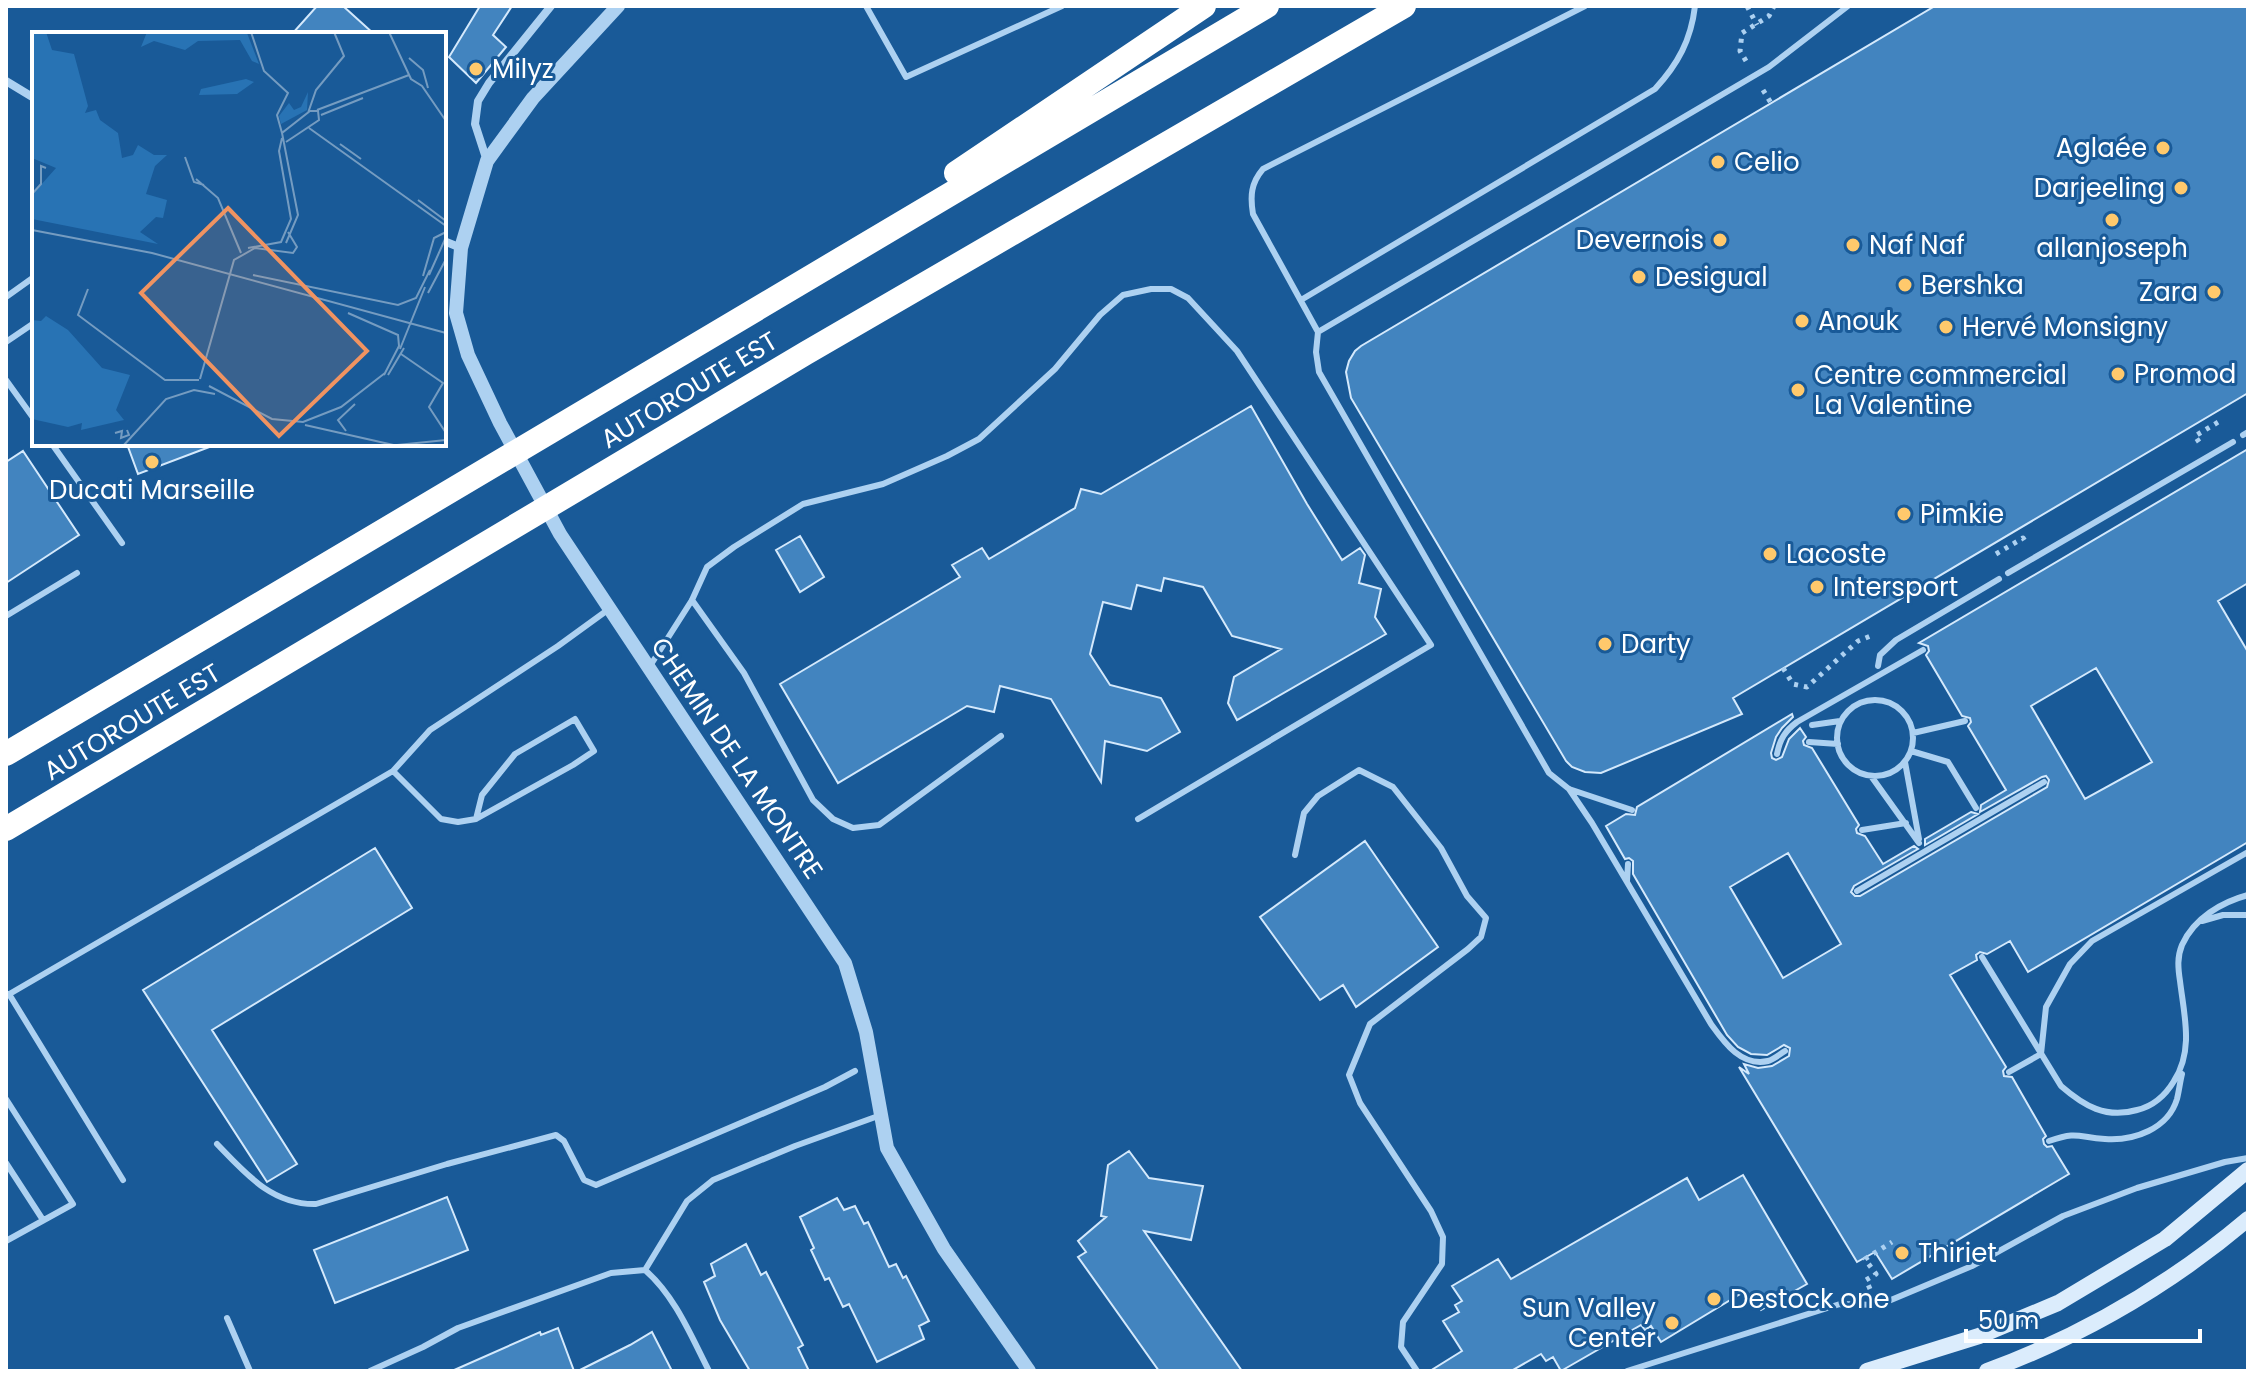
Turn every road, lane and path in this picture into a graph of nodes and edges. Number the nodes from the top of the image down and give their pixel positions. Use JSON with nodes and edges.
{"nodes":[{"id":1,"x":551,"y":6,"type":"edge"},
{"id":2,"x":618,"y":6,"type":"edge"},
{"id":3,"x":866,"y":6,"type":"edge"},
{"id":4,"x":1062,"y":6,"type":"edge"},
{"id":5,"x":1204,"y":6,"type":"edge"},
{"id":6,"x":1267,"y":6,"type":"edge"},
{"id":7,"x":1404,"y":6,"type":"edge"},
{"id":8,"x":1585,"y":6,"type":"edge"},
{"id":9,"x":1695,"y":6,"type":"edge"},
{"id":10,"x":1747,"y":6,"type":"edge"},
{"id":11,"x":1848,"y":6,"type":"edge"},
{"id":12,"x":1757,"y":25,"type":"dead end"},
{"id":13,"x":6,"y":81,"type":"edge"},
{"id":14,"x":32,"y":97,"type":"edge"},
{"id":15,"x":487,"y":161,"type":"junction"},
{"id":16,"x":446,"y":242,"type":"edge"},
{"id":17,"x":461,"y":248,"type":"junction"},
{"id":18,"x":32,"y":278,"type":"edge"},
{"id":19,"x":6,"y":297,"type":"edge"},
{"id":20,"x":1301,"y":300,"type":"junction"},
{"id":21,"x":735,"y":321,"type":"junction"},
{"id":22,"x":32,"y":324,"type":"edge"},
{"id":23,"x":1318,"y":332,"type":"junction"},
{"id":24,"x":6,"y":342,"type":"edge"},
{"id":25,"x":6,"y":380,"type":"edge"},
{"id":26,"x":32,"y":416,"type":"edge"},
{"id":27,"x":2233,"y":442,"type":"dead end"},
{"id":28,"x":53,"y":446,"type":"edge"},
{"id":29,"x":122,"y":543,"type":"dead end"},
{"id":30,"x":77,"y":573,"type":"dead end"},
{"id":31,"x":2008,"y":573,"type":"dead end"},
{"id":32,"x":1999,"y":579,"type":"dead end"},
{"id":33,"x":692,"y":600,"type":"junction"},
{"id":34,"x":609,"y":609,"type":"junction"},
{"id":35,"x":6,"y":616,"type":"edge"},
{"id":36,"x":1888,"y":647,"type":"junction"},
{"id":37,"x":1923,"y":650,"type":"dead end"},
{"id":38,"x":1878,"y":666,"type":"dead end"},
{"id":39,"x":1783,"y":668,"type":"dead end"},
{"id":40,"x":648,"y":669,"type":"junction"},
{"id":41,"x":1875,"y":689,"type":"dead end"},
{"id":42,"x":1873,"y":700,"type":"junction"},
{"id":43,"x":1840,"y":721,"type":"junction"},
{"id":44,"x":1965,"y":721,"type":"dead end"},
{"id":45,"x":1812,"y":725,"type":"dead end"},
{"id":46,"x":1913,"y":733,"type":"junction"},
{"id":47,"x":1001,"y":736,"type":"dead end"},
{"id":48,"x":1809,"y":742,"type":"dead end"},
{"id":49,"x":1838,"y":744,"type":"junction"},
{"id":50,"x":1911,"y":751,"type":"junction"},
{"id":51,"x":6,"y":754,"type":"edge"},
{"id":52,"x":1777,"y":754,"type":"dead end"},
{"id":53,"x":1905,"y":762,"type":"junction"},
{"id":54,"x":393,"y":771,"type":"junction"},
{"id":55,"x":1871,"y":776,"type":"junction"},
{"id":56,"x":2044,"y":782,"type":"dead end"},
{"id":57,"x":1569,"y":789,"type":"junction"},
{"id":58,"x":1976,"y":808,"type":"dead end"},
{"id":59,"x":1632,"y":810,"type":"dead end"},
{"id":60,"x":476,"y":819,"type":"junction"},
{"id":61,"x":1138,"y":819,"type":"dead end"},
{"id":62,"x":1906,"y":823,"type":"junction"},
{"id":63,"x":6,"y":829,"type":"edge"},
{"id":64,"x":1862,"y":830,"type":"dead end"},
{"id":65,"x":2248,"y":852,"type":"edge"},
{"id":66,"x":1295,"y":855,"type":"dead end"},
{"id":67,"x":1628,"y":864,"type":"dead end"},
{"id":68,"x":1627,"y":881,"type":"junction"},
{"id":69,"x":1857,"y":891,"type":"dead end"},
{"id":70,"x":2248,"y":895,"type":"edge"},
{"id":71,"x":2248,"y":915,"type":"edge"},
{"id":72,"x":2199,"y":922,"type":"junction"},
{"id":73,"x":1982,"y":957,"type":"dead end"},
{"id":74,"x":8,"y":995,"type":"edge"},
{"id":75,"x":1785,"y":1051,"type":"dead end"},
{"id":76,"x":2041,"y":1054,"type":"junction"},
{"id":77,"x":2183,"y":1068,"type":"junction"},
{"id":78,"x":855,"y":1071,"type":"dead end"},
{"id":79,"x":2009,"y":1072,"type":"dead end"},
{"id":80,"x":6,"y":1099,"type":"edge"},
{"id":81,"x":881,"y":1115,"type":"junction"},
{"id":82,"x":2049,"y":1141,"type":"dead end"},
{"id":83,"x":217,"y":1144,"type":"dead end"},
{"id":84,"x":2248,"y":1158,"type":"edge"},
{"id":85,"x":6,"y":1163,"type":"edge"},
{"id":86,"x":2248,"y":1170,"type":"edge"},
{"id":87,"x":123,"y":1180,"type":"dead end"},
{"id":88,"x":2248,"y":1219,"type":"edge"},
{"id":89,"x":43,"y":1220,"type":"junction"},
{"id":90,"x":6,"y":1241,"type":"edge"},
{"id":91,"x":1892,"y":1242,"type":"dead end"},
{"id":92,"x":645,"y":1270,"type":"junction"},
{"id":93,"x":1879,"y":1305,"type":"junction"},
{"id":94,"x":227,"y":1318,"type":"dead end"},
{"id":95,"x":250,"y":1371,"type":"edge"},
{"id":96,"x":370,"y":1371,"type":"edge"},
{"id":97,"x":709,"y":1371,"type":"edge"},
{"id":98,"x":1029,"y":1371,"type":"edge"},
{"id":99,"x":1417,"y":1371,"type":"edge"},
{"id":100,"x":1627,"y":1371,"type":"edge"},
{"id":101,"x":1867,"y":1371,"type":"edge"},
{"id":102,"x":1987,"y":1371,"type":"edge"}],
"edges":[{"from":1,"to":15,"type":"street"},
{"from":2,"to":15,"type":"street","name":"CHEMIN DE LA MONTRE"},
{"from":3,"to":4,"type":"lane"},
{"from":5,"to":21,"type":"highway"},
{"from":6,"to":21,"type":"highway","name":"AUTOROUTE EST"},
{"from":7,"to":63,"type":"highway","name":"AUTOROUTE EST"},
{"from":8,"to":20,"type":"lane"},
{"from":9,"to":20,"type":"lane"},
{"from":10,"to":12,"type":"path"},
{"from":11,"to":23,"type":"lane"},
{"from":13,"to":14,"type":"street"},
{"from":15,"to":17,"type":"street","name":"CHEMIN DE LA MONTRE"},
{"from":16,"to":17,"type":"street"},
{"from":17,"to":34,"type":"street","name":"CHEMIN DE LA MONTRE"},
{"from":18,"to":19,"type":"lane"},
{"from":20,"to":23,"type":"lane"},
{"from":21,"to":51,"type":"highway","name":"AUTOROUTE EST"},
{"from":22,"to":24,"type":"lane"},
{"from":23,"to":57,"type":"lane"},
{"from":25,"to":26,"type":"lane"},
{"from":27,"to":31,"type":"lane"},
{"from":28,"to":29,"type":"lane"},
{"from":30,"to":35,"type":"lane"},
{"from":32,"to":36,"type":"lane"},
{"from":33,"to":40,"type":"lane"},
{"from":33,"to":47,"type":"lane"},
{"from":33,"to":61,"type":"lane"},
{"from":34,"to":40,"type":"street","name":"CHEMIN DE LA MONTRE"},
{"from":34,"to":54,"type":"lane"},
{"from":36,"to":38,"type":"lane"},
{"from":36,"to":39,"type":"path"},
{"from":37,"to":52,"type":"lane"},
{"from":40,"to":81,"type":"street","name":"CHEMIN DE LA MONTRE"},
{"from":41,"to":42,"type":"lane"},
{"from":42,"to":43,"type":"lane"},
{"from":42,"to":46,"type":"lane"},
{"from":43,"to":45,"type":"lane"},
{"from":43,"to":49,"type":"lane"},
{"from":44,"to":46,"type":"lane"},
{"from":46,"to":50,"type":"lane"},
{"from":48,"to":49,"type":"lane"},
{"from":49,"to":55,"type":"lane"},
{"from":50,"to":53,"type":"lane"},
{"from":50,"to":58,"type":"lane"},
{"from":53,"to":55,"type":"lane"},
{"from":53,"to":62,"type":"lane"},
{"from":54,"to":60,"type":"lane"},
{"from":54,"to":74,"type":"lane"},
{"from":55,"to":62,"type":"lane"},
{"from":56,"to":69,"type":"lane"},
{"from":57,"to":59,"type":"lane"},
{"from":57,"to":68,"type":"lane"},
{"from":60,"to":60,"type":"lane"},
{"from":62,"to":64,"type":"lane"},
{"from":65,"to":76,"type":"lane"},
{"from":66,"to":99,"type":"lane"},
{"from":67,"to":68,"type":"lane"},
{"from":68,"to":75,"type":"lane"},
{"from":70,"to":72,"type":"lane"},
{"from":71,"to":72,"type":"lane"},
{"from":72,"to":77,"type":"lane"},
{"from":73,"to":76,"type":"lane"},
{"from":74,"to":87,"type":"lane"},
{"from":76,"to":77,"type":"lane"},
{"from":76,"to":79,"type":"lane"},
{"from":77,"to":82,"type":"lane"},
{"from":78,"to":83,"type":"lane"},
{"from":80,"to":89,"type":"lane"},
{"from":81,"to":92,"type":"lane"},
{"from":81,"to":98,"type":"street","name":"CHEMIN DE LA MONTRE"},
{"from":84,"to":93,"type":"lane"},
{"from":85,"to":89,"type":"lane"},
{"from":86,"to":101,"type":"main road"},
{"from":88,"to":102,"type":"main road"},
{"from":89,"to":90,"type":"lane"},
{"from":91,"to":93,"type":"path"},
{"from":92,"to":96,"type":"lane"},
{"from":92,"to":97,"type":"lane"},
{"from":93,"to":100,"type":"lane"},
{"from":94,"to":95,"type":"lane"}]}
